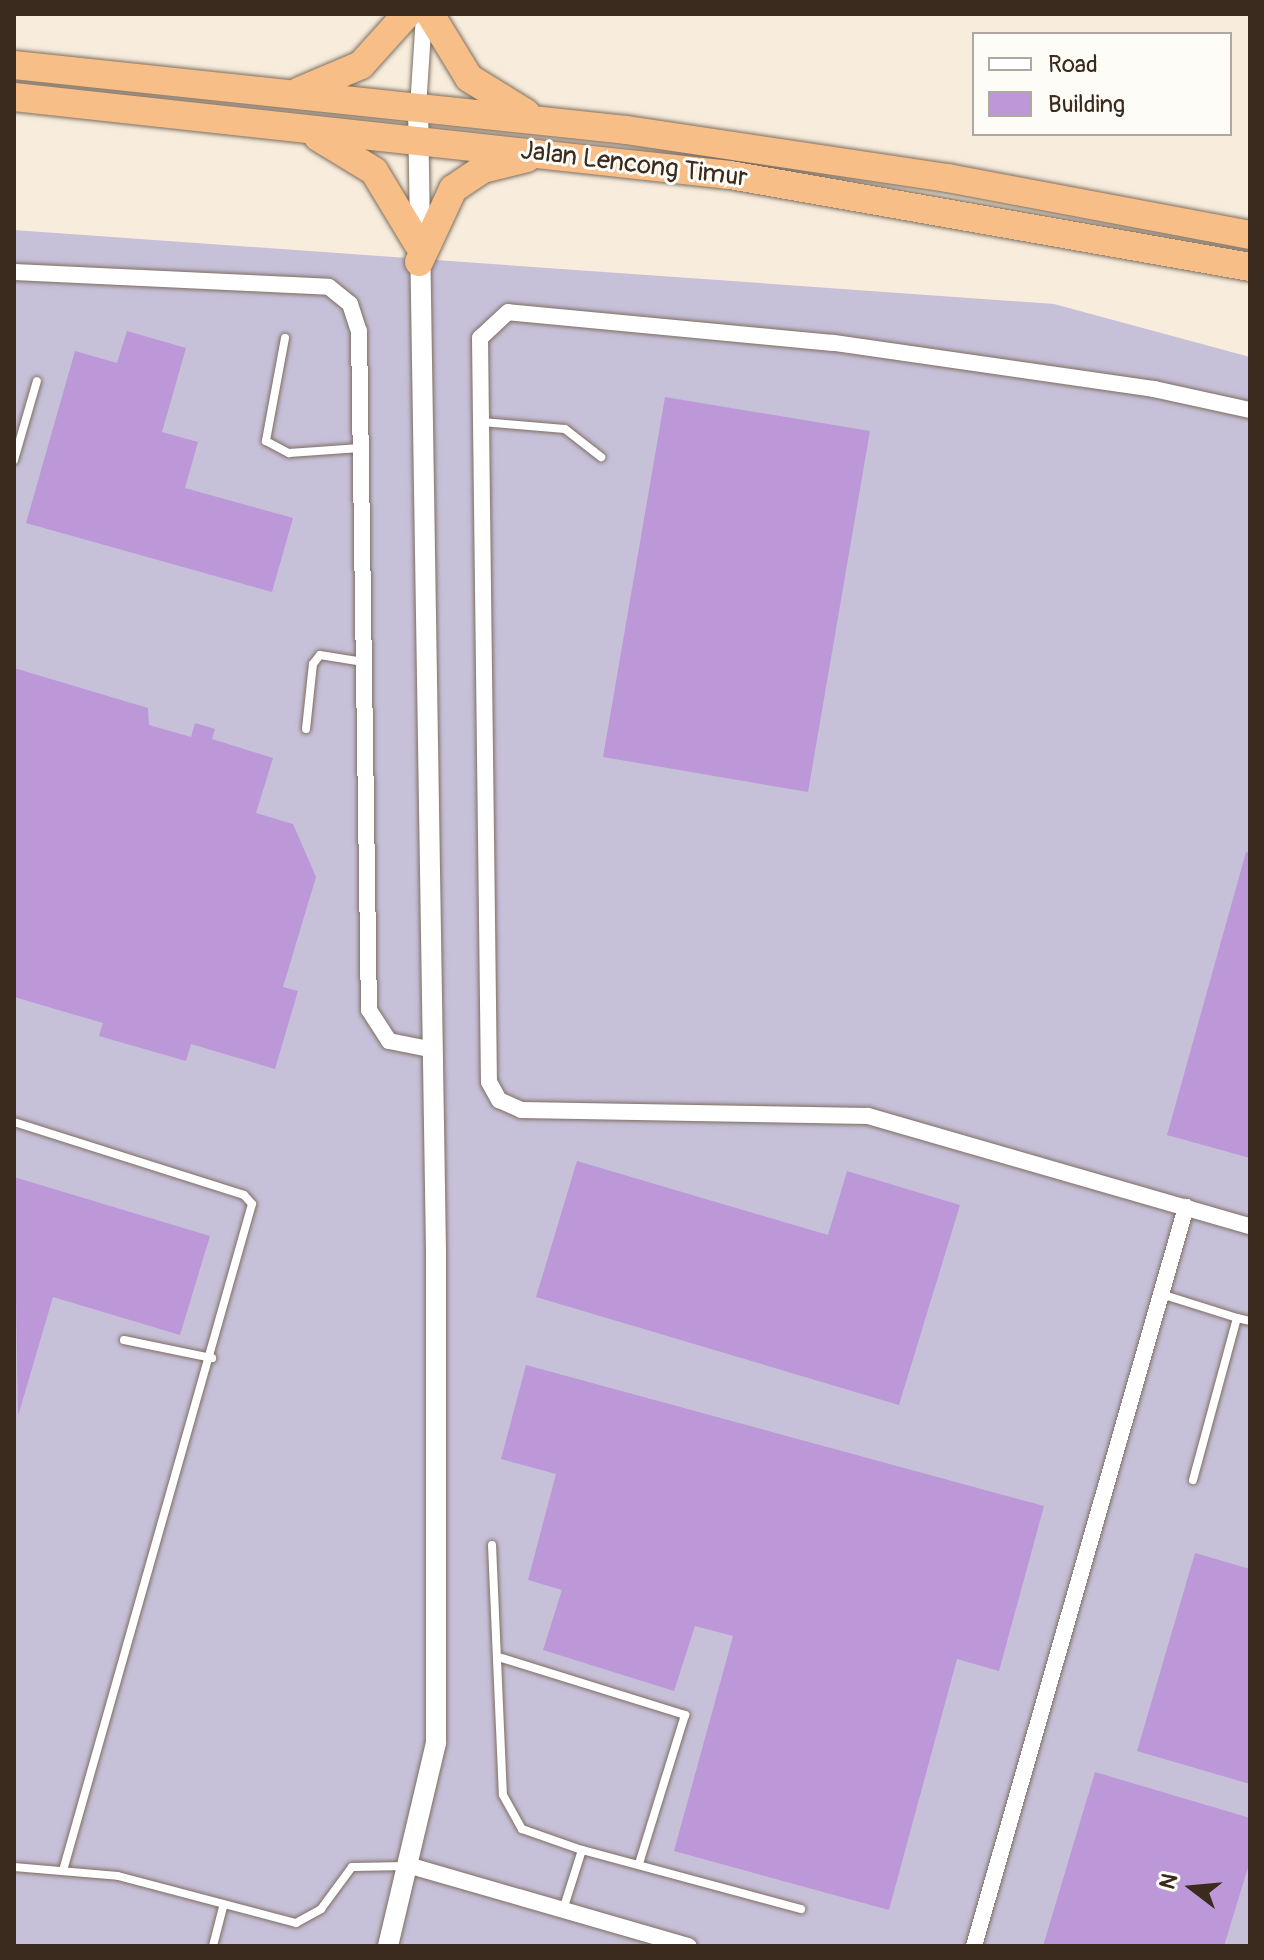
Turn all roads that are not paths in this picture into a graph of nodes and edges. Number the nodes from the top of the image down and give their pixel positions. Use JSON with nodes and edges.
{"nodes":[{"id":1,"x":407,"y":14,"type":"edge"},
{"id":2,"x":427,"y":14,"type":"edge"},
{"id":3,"x":14,"y":65,"type":"edge"},
{"id":4,"x":271,"y":93,"type":"junction"},
{"id":5,"x":14,"y":97,"type":"edge"},
{"id":6,"x":418,"y":108,"type":"junction"},
{"id":7,"x":547,"y":121,"type":"junction"},
{"id":8,"x":299,"y":129,"type":"junction"},
{"id":9,"x":417,"y":140,"type":"junction"},
{"id":10,"x":547,"y":154,"type":"junction"},
{"id":11,"x":1250,"y":235,"type":"edge"},
{"id":12,"x":418,"y":253,"type":"junction"},
{"id":13,"x":1250,"y":267,"type":"edge"},
{"id":14,"x":14,"y":272,"type":"edge"},
{"id":15,"x":285,"y":338,"type":"dead end"},
{"id":16,"x":37,"y":381,"type":"dead end"},
{"id":17,"x":1250,"y":410,"type":"edge"},
{"id":18,"x":482,"y":422,"type":"junction"},
{"id":19,"x":361,"y":448,"type":"junction"},
{"id":20,"x":601,"y":457,"type":"dead end"},
{"id":21,"x":14,"y":460,"type":"edge"},
{"id":22,"x":364,"y":662,"type":"junction"},
{"id":23,"x":306,"y":729,"type":"dead end"},
{"id":24,"x":434,"y":1050,"type":"junction"},
{"id":25,"x":14,"y":1122,"type":"edge"},
{"id":26,"x":1186,"y":1207,"type":"junction"},
{"id":27,"x":1250,"y":1226,"type":"edge"},
{"id":28,"x":1161,"y":1294,"type":"junction"},
{"id":29,"x":1237,"y":1318,"type":"junction"},
{"id":30,"x":1250,"y":1321,"type":"edge"},
{"id":31,"x":124,"y":1340,"type":"dead end"},
{"id":32,"x":212,"y":1358,"type":"junction"},
{"id":33,"x":1193,"y":1480,"type":"dead end"},
{"id":34,"x":492,"y":1545,"type":"dead end"},
{"id":35,"x":502,"y":1658,"type":"junction"},
{"id":36,"x":582,"y":1850,"type":"junction"},
{"id":37,"x":639,"y":1864,"type":"junction"},
{"id":38,"x":411,"y":1866,"type":"junction"},
{"id":39,"x":14,"y":1867,"type":"edge"},
{"id":40,"x":64,"y":1867,"type":"junction"},
{"id":41,"x":223,"y":1907,"type":"junction"},
{"id":42,"x":801,"y":1909,"type":"dead end"},
{"id":43,"x":563,"y":1910,"type":"junction"},
{"id":44,"x":213,"y":1946,"type":"edge"},
{"id":45,"x":388,"y":1946,"type":"edge"},
{"id":46,"x":689,"y":1946,"type":"edge"},
{"id":47,"x":974,"y":1946,"type":"edge"}],
"edges":[{"from":1,"to":4,"type":"highway"},
{"from":2,"to":6,"type":"street"},
{"from":2,"to":7,"type":"highway"},
{"from":3,"to":4,"type":"highway","name":"Jalan Lencong Timur"},
{"from":4,"to":6,"type":"highway","name":"Jalan Lencong Timur"},
{"from":5,"to":8,"type":"highway","name":"Jalan Lencong Timur"},
{"from":6,"to":7,"type":"highway","name":"Jalan Lencong Timur"},
{"from":6,"to":9,"type":"street"},
{"from":7,"to":11,"type":"highway","name":"Jalan Lencong Timur"},
{"from":8,"to":9,"type":"highway","name":"Jalan Lencong Timur"},
{"from":8,"to":12,"type":"highway"},
{"from":9,"to":10,"type":"highway","name":"Jalan Lencong Timur"},
{"from":9,"to":12,"type":"street"},
{"from":10,"to":12,"type":"highway"},
{"from":10,"to":13,"type":"highway","name":"Jalan Lencong Timur"},
{"from":12,"to":24,"type":"street"},
{"from":14,"to":19,"type":"street"},
{"from":15,"to":19,"type":"lane"},
{"from":16,"to":21,"type":"lane"},
{"from":17,"to":18,"type":"street"},
{"from":18,"to":20,"type":"lane"},
{"from":18,"to":26,"type":"street"},
{"from":19,"to":22,"type":"street"},
{"from":22,"to":23,"type":"lane"},
{"from":22,"to":24,"type":"street"},
{"from":24,"to":38,"type":"street"},
{"from":25,"to":32,"type":"lane"},
{"from":26,"to":27,"type":"street"},
{"from":26,"to":28,"type":"street"},
{"from":28,"to":29,"type":"lane"},
{"from":28,"to":47,"type":"street"},
{"from":29,"to":30,"type":"lane"},
{"from":29,"to":33,"type":"lane"},
{"from":31,"to":32,"type":"lane"},
{"from":32,"to":40,"type":"lane"},
{"from":34,"to":35,"type":"lane"},
{"from":35,"to":36,"type":"lane"},
{"from":35,"to":37,"type":"lane"},
{"from":36,"to":37,"type":"lane"},
{"from":36,"to":43,"type":"lane"},
{"from":37,"to":42,"type":"lane"},
{"from":38,"to":41,"type":"lane"},
{"from":38,"to":43,"type":"street"},
{"from":38,"to":45,"type":"street"},
{"from":39,"to":40,"type":"lane"},
{"from":40,"to":41,"type":"lane"},
{"from":41,"to":44,"type":"lane"},
{"from":43,"to":46,"type":"street"}]}
